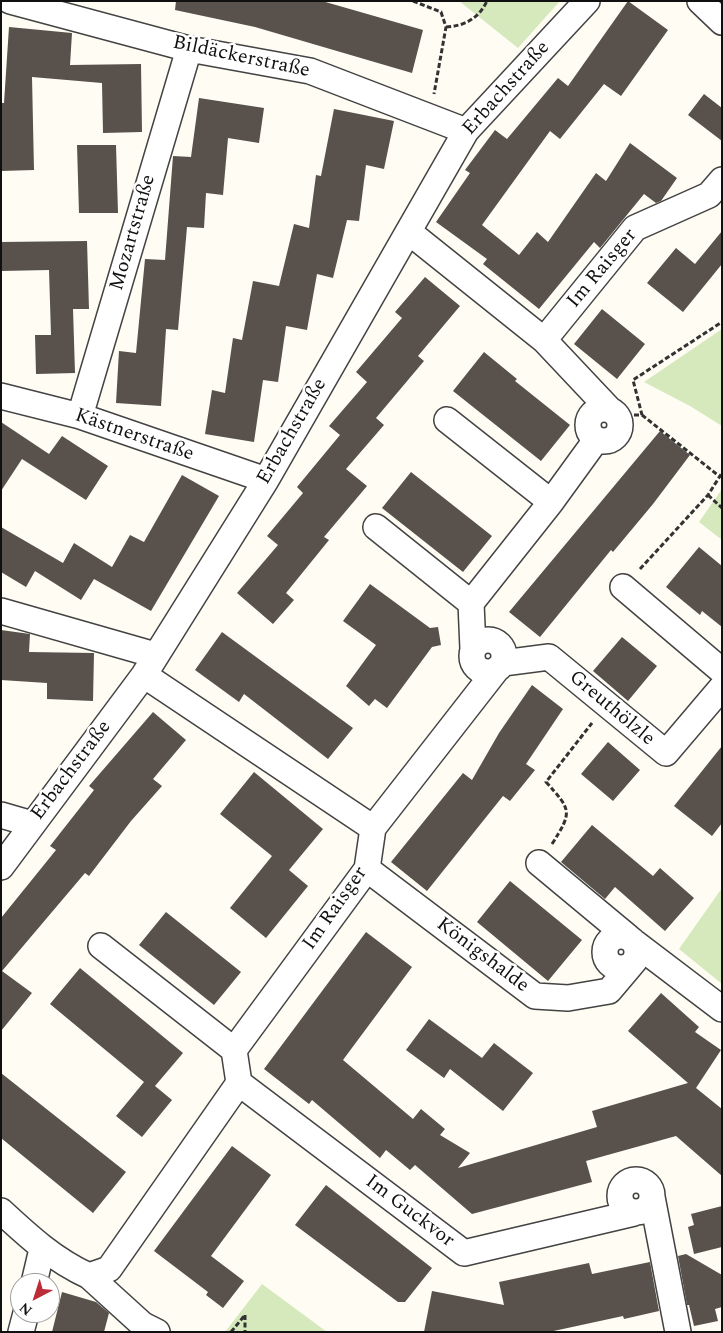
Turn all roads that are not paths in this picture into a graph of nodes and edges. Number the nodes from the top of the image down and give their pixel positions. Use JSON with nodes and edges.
{"nodes":[{"id":1,"x":10,"y":1,"type":"edge"},
{"id":2,"x":587,"y":1,"type":"edge"},
{"id":3,"x":700,"y":1,"type":"edge"},
{"id":4,"x":722,"y":22,"type":"edge"},
{"id":5,"x":189,"y":48,"type":"junction"},
{"id":6,"x":466,"y":131,"type":"junction"},
{"id":7,"x":722,"y":180,"type":"edge"},
{"id":8,"x":409,"y":232,"type":"junction"},
{"id":9,"x":544,"y":340,"type":"junction"},
{"id":10,"x":1,"y":396,"type":"edge"},
{"id":11,"x":80,"y":416,"type":"junction"},
{"id":12,"x":447,"y":420,"type":"dead end"},
{"id":13,"x":266,"y":480,"type":"junction"},
{"id":14,"x":551,"y":502,"type":"junction"},
{"id":15,"x":376,"y":527,"type":"dead end"},
{"id":16,"x":623,"y":588,"type":"road end"},
{"id":17,"x":471,"y":603,"type":"junction"},
{"id":18,"x":1,"y":611,"type":"edge"},
{"id":19,"x":149,"y":665,"type":"junction"},
{"id":20,"x":500,"y":666,"type":"junction"},
{"id":21,"x":722,"y":671,"type":"edge"},
{"id":22,"x":722,"y":687,"type":"edge"},
{"id":23,"x":1,"y":815,"type":"edge"},
{"id":24,"x":32,"y":824,"type":"junction"},
{"id":25,"x":373,"y":828,"type":"junction"},
{"id":26,"x":539,"y":863,"type":"road end"},
{"id":27,"x":1,"y":867,"type":"edge"},
{"id":28,"x":368,"y":869,"type":"junction"},
{"id":29,"x":100,"y":946,"type":"dead end"},
{"id":30,"x":631,"y":949,"type":"junction"},
{"id":31,"x":722,"y":1009,"type":"edge"},
{"id":32,"x":234,"y":1050,"type":"junction"},
{"id":33,"x":238,"y":1083,"type":"junction"},
{"id":34,"x":1,"y":1211,"type":"edge"},
{"id":35,"x":42,"y":1250,"type":"junction"},
{"id":36,"x":36,"y":1273,"type":"edge"},
{"id":37,"x":89,"y":1276,"type":"junction"},
{"id":38,"x":157,"y":1332,"type":"edge"},
{"id":39,"x":678,"y":1332,"type":"edge"}],
"edges":[{"from":1,"to":5,"type":"street","name":"Bildäckerstraße"},
{"from":2,"to":6,"type":"street","name":"Erbachstraße"},
{"from":3,"to":4,"type":"street"},
{"from":5,"to":6,"type":"street","name":"Bildäckerstraße"},
{"from":5,"to":11,"type":"street","name":"Mozartstraße"},
{"from":6,"to":8,"type":"street","name":"Erbachstraße"},
{"from":7,"to":9,"type":"street","name":"Im Raisger"},
{"from":8,"to":9,"type":"street"},
{"from":8,"to":13,"type":"street","name":"Erbachstraße"},
{"from":9,"to":14,"type":"street"},
{"from":10,"to":11,"type":"street","name":"Kästnerstraße"},
{"from":11,"to":13,"type":"street","name":"Kästnerstraße"},
{"from":12,"to":14,"type":"street"},
{"from":13,"to":19,"type":"street","name":"Erbachstraße"},
{"from":14,"to":17,"type":"street"},
{"from":15,"to":17,"type":"street"},
{"from":16,"to":21,"type":"street"},
{"from":17,"to":20,"type":"street"},
{"from":18,"to":19,"type":"street"},
{"from":19,"to":24,"type":"street","name":"Erbachstraße"},
{"from":19,"to":25,"type":"street"},
{"from":20,"to":22,"type":"street","name":"Greuthölzle"},
{"from":20,"to":25,"type":"street"},
{"from":23,"to":24,"type":"street"},
{"from":24,"to":27,"type":"street","name":"Erbachstraße"},
{"from":25,"to":28,"type":"street","name":"Im Raisger"},
{"from":26,"to":30,"type":"street"},
{"from":28,"to":30,"type":"street","name":"Königshalde"},
{"from":28,"to":32,"type":"street","name":"Im Raisger"},
{"from":29,"to":32,"type":"street"},
{"from":30,"to":31,"type":"street"},
{"from":32,"to":33,"type":"street"},
{"from":33,"to":37,"type":"street"},
{"from":33,"to":39,"type":"street","name":"Im Guckvor"},
{"from":34,"to":35,"type":"street"},
{"from":35,"to":36,"type":"street"},
{"from":35,"to":37,"type":"street"},
{"from":37,"to":38,"type":"street"}]}
